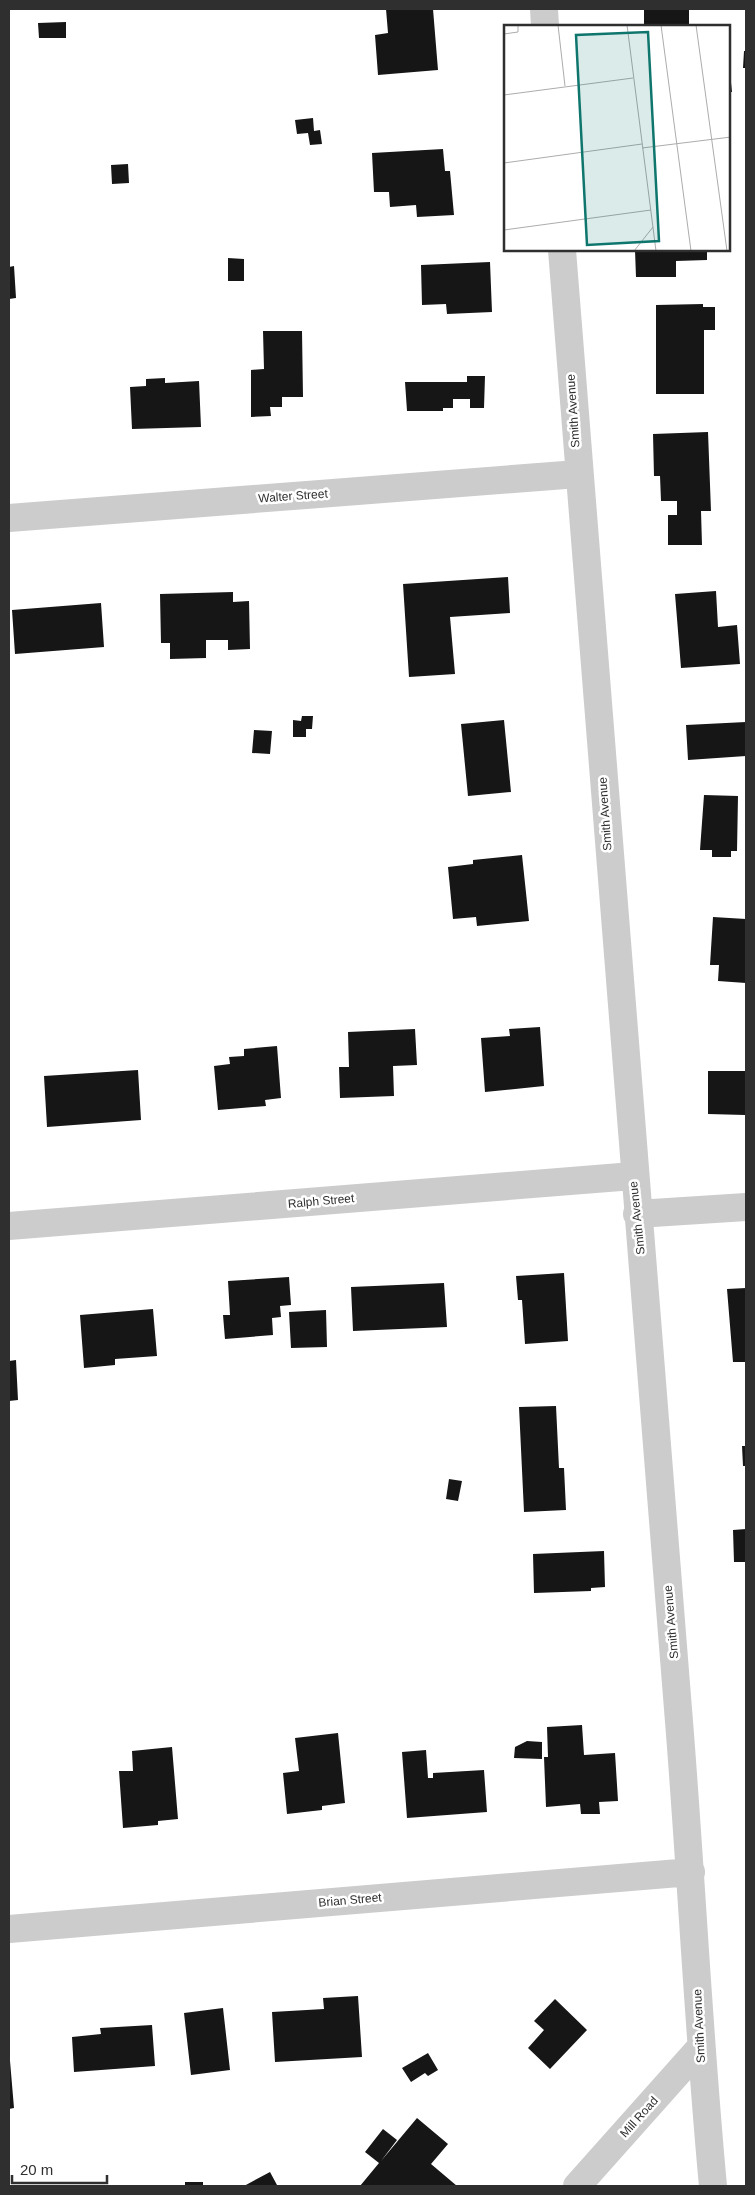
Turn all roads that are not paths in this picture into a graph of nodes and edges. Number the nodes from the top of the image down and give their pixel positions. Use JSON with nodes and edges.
{"nodes":[{"id":1,"x":544,"y":9,"type":"edge"},
{"id":2,"x":545,"y":25,"type":"edge"},
{"id":3,"x":562,"y":251,"type":"edge"},
{"id":4,"x":578,"y":474,"type":"junction"},
{"id":5,"x":9,"y":518,"type":"edge"},
{"id":6,"x":633,"y":1176,"type":"junction"},
{"id":7,"x":746,"y":1207,"type":"edge"},
{"id":8,"x":637,"y":1214,"type":"junction"},
{"id":9,"x":9,"y":1226,"type":"edge"},
{"id":10,"x":691,"y":1872,"type":"junction"},
{"id":11,"x":9,"y":1929,"type":"edge"},
{"id":12,"x":700,"y":2048,"type":"junction"},
{"id":13,"x":578,"y":2186,"type":"edge"},
{"id":14,"x":713,"y":2186,"type":"edge"}],
"edges":[{"from":1,"to":2,"type":"street"},
{"from":3,"to":4,"type":"street","name":"Smith Avenue"},
{"from":4,"to":5,"type":"street","name":"Walter Street"},
{"from":4,"to":6,"type":"street","name":"Smith Avenue"},
{"from":6,"to":8,"type":"street","name":"Smith Avenue"},
{"from":6,"to":9,"type":"street","name":"Ralph Street"},
{"from":7,"to":8,"type":"street"},
{"from":8,"to":10,"type":"street","name":"Smith Avenue"},
{"from":10,"to":11,"type":"street","name":"Brian Street"},
{"from":10,"to":12,"type":"street","name":"Smith Avenue"},
{"from":12,"to":13,"type":"street","name":"Mill Road"},
{"from":12,"to":14,"type":"street","name":"Smith Avenue"}]}
